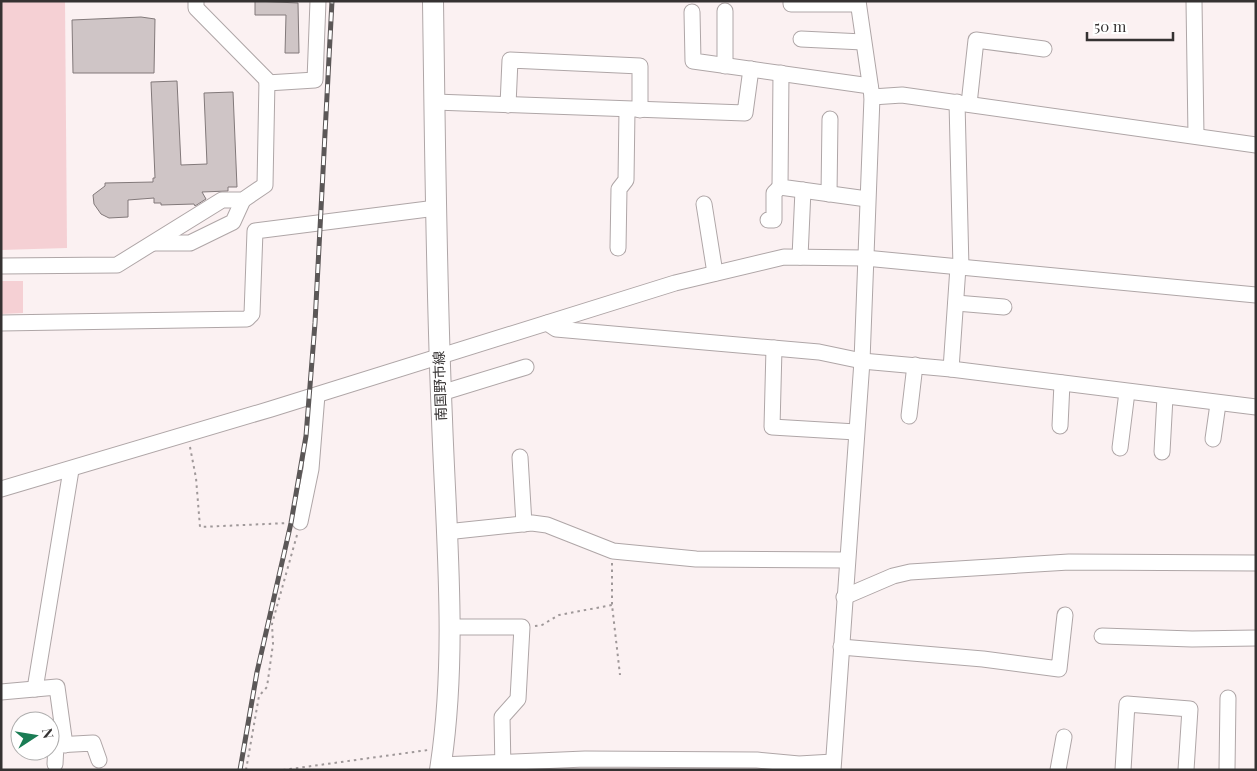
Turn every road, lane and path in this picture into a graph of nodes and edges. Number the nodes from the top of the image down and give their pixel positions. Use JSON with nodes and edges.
{"nodes":[{"id":1,"x":196,"y":1,"type":"edge"},
{"id":2,"x":318,"y":1,"type":"edge"},
{"id":3,"x":433,"y":1,"type":"edge"},
{"id":4,"x":791,"y":1,"type":"edge"},
{"id":5,"x":1194,"y":1,"type":"edge"},
{"id":6,"x":858,"y":3,"type":"edge"},
{"id":7,"x":725,"y":11,"type":"dead end"},
{"id":8,"x":692,"y":12,"type":"dead end"},
{"id":9,"x":801,"y":39,"type":"dead end"},
{"id":10,"x":863,"y":42,"type":"junction"},
{"id":11,"x":1044,"y":49,"type":"dead end"},
{"id":12,"x":725,"y":66,"type":"junction"},
{"id":13,"x":751,"y":69,"type":"junction"},
{"id":14,"x":781,"y":73,"type":"junction"},
{"id":15,"x":273,"y":83,"type":"junction"},
{"id":16,"x":871,"y":92,"type":"junction"},
{"id":17,"x":435,"y":102,"type":"junction"},
{"id":18,"x":963,"y":103,"type":"junction"},
{"id":19,"x":508,"y":105,"type":"junction"},
{"id":20,"x":634,"y":110,"type":"junction"},
{"id":21,"x":830,"y":119,"type":"dead end"},
{"id":22,"x":1196,"y":136,"type":"junction"},
{"id":23,"x":1256,"y":145,"type":"edge"},
{"id":24,"x":780,"y":187,"type":"junction"},
{"id":25,"x":803,"y":190,"type":"junction"},
{"id":26,"x":829,"y":194,"type":"junction"},
{"id":27,"x":867,"y":199,"type":"junction"},
{"id":28,"x":243,"y":200,"type":"junction"},
{"id":29,"x":704,"y":204,"type":"dead end"},
{"id":30,"x":436,"y":208,"type":"junction"},
{"id":31,"x":768,"y":220,"type":"dead end"},
{"id":32,"x":153,"y":243,"type":"junction"},
{"id":33,"x":618,"y":248,"type":"dead end"},
{"id":34,"x":800,"y":257,"type":"junction"},
{"id":35,"x":865,"y":258,"type":"junction"},
{"id":36,"x":1,"y":266,"type":"edge"},
{"id":37,"x":960,"y":267,"type":"junction"},
{"id":38,"x":714,"y":273,"type":"junction"},
{"id":39,"x":1256,"y":295,"type":"edge"},
{"id":40,"x":956,"y":302,"type":"junction"},
{"id":41,"x":1004,"y":307,"type":"dead end"},
{"id":42,"x":1,"y":323,"type":"edge"},
{"id":43,"x":547,"y":323,"type":"junction"},
{"id":44,"x":774,"y":348,"type":"junction"},
{"id":45,"x":439,"y":356,"type":"junction"},
{"id":46,"x":862,"y":361,"type":"junction"},
{"id":47,"x":914,"y":365,"type":"junction"},
{"id":48,"x":526,"y":367,"type":"dead end"},
{"id":49,"x":951,"y":369,"type":"junction"},
{"id":50,"x":1062,"y":383,"type":"junction"},
{"id":51,"x":1126,"y":392,"type":"junction"},
{"id":52,"x":441,"y":393,"type":"junction"},
{"id":53,"x":317,"y":395,"type":"junction"},
{"id":54,"x":1165,"y":397,"type":"junction"},
{"id":55,"x":1218,"y":404,"type":"junction"},
{"id":56,"x":1256,"y":407,"type":"edge"},
{"id":57,"x":909,"y":416,"type":"dead end"},
{"id":58,"x":1060,"y":426,"type":"dead end"},
{"id":59,"x":856,"y":432,"type":"junction"},
{"id":60,"x":188,"y":434,"type":"junction"},
{"id":61,"x":1213,"y":439,"type":"dead end"},
{"id":62,"x":1120,"y":448,"type":"dead end"},
{"id":63,"x":1162,"y":452,"type":"dead end"},
{"id":64,"x":520,"y":457,"type":"dead end"},
{"id":65,"x":71,"y":470,"type":"junction"},
{"id":66,"x":1,"y":489,"type":"edge"},
{"id":67,"x":300,"y":522,"type":"junction"},
{"id":68,"x":524,"y":524,"type":"junction"},
{"id":69,"x":446,"y":532,"type":"junction"},
{"id":70,"x":612,"y":551,"type":"junction"},
{"id":71,"x":846,"y":560,"type":"junction"},
{"id":72,"x":1256,"y":563,"type":"edge"},
{"id":73,"x":844,"y":597,"type":"junction"},
{"id":74,"x":612,"y":605,"type":"junction"},
{"id":75,"x":1066,"y":615,"type":"dead end"},
{"id":76,"x":449,"y":627,"type":"junction"},
{"id":77,"x":522,"y":627,"type":"junction"},
{"id":78,"x":1102,"y":636,"type":"dead end"},
{"id":79,"x":1256,"y":638,"type":"edge"},
{"id":80,"x":841,"y":646,"type":"junction"},
{"id":81,"x":620,"y":676,"type":"dead end"},
{"id":82,"x":35,"y":689,"type":"junction"},
{"id":83,"x":1,"y":692,"type":"edge"},
{"id":84,"x":1232,"y":707,"type":"dead end"},
{"id":85,"x":1064,"y":737,"type":"dead end"},
{"id":86,"x":65,"y":745,"type":"junction"},
{"id":87,"x":99,"y":760,"type":"dead end"},
{"id":88,"x":441,"y":761,"type":"edge"},
{"id":89,"x":56,"y":764,"type":"dead end"},
{"id":90,"x":503,"y":766,"type":"edge"},
{"id":91,"x":833,"y":766,"type":"edge"},
{"id":92,"x":246,"y":770,"type":"edge"},
{"id":93,"x":283,"y":770,"type":"edge"},
{"id":94,"x":1058,"y":770,"type":"edge"},
{"id":95,"x":1123,"y":770,"type":"edge"},
{"id":96,"x":1186,"y":770,"type":"edge"},
{"id":97,"x":1227,"y":770,"type":"edge"}],
"edges":[{"from":1,"to":15,"type":"street"},
{"from":2,"to":15,"type":"street"},
{"from":3,"to":17,"type":"main road","name":"南国野市線"},
{"from":4,"to":6,"type":"street"},
{"from":5,"to":22,"type":"street"},
{"from":6,"to":10,"type":"street"},
{"from":7,"to":12,"type":"street"},
{"from":8,"to":12,"type":"street"},
{"from":9,"to":10,"type":"street"},
{"from":10,"to":16,"type":"street"},
{"from":11,"to":18,"type":"street"},
{"from":12,"to":13,"type":"street"},
{"from":13,"to":14,"type":"street"},
{"from":13,"to":20,"type":"street"},
{"from":14,"to":16,"type":"street"},
{"from":14,"to":24,"type":"street"},
{"from":15,"to":28,"type":"street"},
{"from":16,"to":18,"type":"street"},
{"from":16,"to":27,"type":"street"},
{"from":17,"to":19,"type":"street"},
{"from":17,"to":30,"type":"main road","name":"南国野市線"},
{"from":18,"to":22,"type":"street"},
{"from":18,"to":37,"type":"street"},
{"from":19,"to":20,"type":"street"},
{"from":19,"to":20,"type":"street"},
{"from":20,"to":33,"type":"street"},
{"from":21,"to":26,"type":"street"},
{"from":22,"to":23,"type":"street"},
{"from":24,"to":25,"type":"street"},
{"from":24,"to":31,"type":"street"},
{"from":25,"to":26,"type":"street"},
{"from":25,"to":34,"type":"street"},
{"from":26,"to":27,"type":"street"},
{"from":27,"to":35,"type":"street"},
{"from":28,"to":32,"type":"street"},
{"from":28,"to":32,"type":"street"},
{"from":29,"to":38,"type":"street"},
{"from":30,"to":42,"type":"street"},
{"from":30,"to":45,"type":"main road","name":"南国野市線"},
{"from":32,"to":36,"type":"street"},
{"from":34,"to":35,"type":"street"},
{"from":34,"to":38,"type":"street"},
{"from":35,"to":37,"type":"street"},
{"from":35,"to":46,"type":"street"},
{"from":37,"to":39,"type":"street"},
{"from":37,"to":40,"type":"street"},
{"from":38,"to":43,"type":"street"},
{"from":40,"to":41,"type":"street"},
{"from":40,"to":49,"type":"street"},
{"from":43,"to":44,"type":"street"},
{"from":43,"to":45,"type":"street"},
{"from":44,"to":46,"type":"street"},
{"from":44,"to":59,"type":"street"},
{"from":45,"to":52,"type":"main road","name":"南国野市線"},
{"from":45,"to":53,"type":"street"},
{"from":46,"to":47,"type":"street"},
{"from":46,"to":59,"type":"street"},
{"from":47,"to":49,"type":"street"},
{"from":47,"to":57,"type":"street"},
{"from":48,"to":52,"type":"street"},
{"from":49,"to":50,"type":"street"},
{"from":50,"to":51,"type":"street"},
{"from":50,"to":58,"type":"street"},
{"from":51,"to":54,"type":"street"},
{"from":51,"to":62,"type":"street"},
{"from":52,"to":69,"type":"main road","name":"南国野市線"},
{"from":53,"to":60,"type":"street"},
{"from":53,"to":67,"type":"street"},
{"from":54,"to":55,"type":"street"},
{"from":54,"to":63,"type":"street"},
{"from":55,"to":56,"type":"street"},
{"from":55,"to":61,"type":"street"},
{"from":59,"to":71,"type":"street"},
{"from":60,"to":65,"type":"street"},
{"from":60,"to":67,"type":"path"},
{"from":64,"to":68,"type":"street"},
{"from":65,"to":66,"type":"street"},
{"from":65,"to":82,"type":"street"},
{"from":67,"to":92,"type":"path"},
{"from":68,"to":69,"type":"street"},
{"from":68,"to":70,"type":"street"},
{"from":69,"to":76,"type":"main road","name":"南国野市線"},
{"from":70,"to":71,"type":"street"},
{"from":70,"to":74,"type":"path"},
{"from":71,"to":73,"type":"street"},
{"from":72,"to":73,"type":"street"},
{"from":73,"to":80,"type":"street"},
{"from":74,"to":77,"type":"path"},
{"from":74,"to":81,"type":"path"},
{"from":75,"to":80,"type":"street"},
{"from":76,"to":77,"type":"street"},
{"from":76,"to":88,"type":"main road","name":"南国野市線"},
{"from":77,"to":90,"type":"street"},
{"from":78,"to":79,"type":"street"},
{"from":80,"to":91,"type":"street"},
{"from":82,"to":83,"type":"street"},
{"from":82,"to":86,"type":"street"},
{"from":84,"to":97,"type":"street"},
{"from":85,"to":94,"type":"street"},
{"from":86,"to":87,"type":"street"},
{"from":86,"to":89,"type":"street"},
{"from":88,"to":90,"type":"street"},
{"from":88,"to":93,"type":"path"},
{"from":90,"to":91,"type":"street"},
{"from":95,"to":96,"type":"street"}]}
